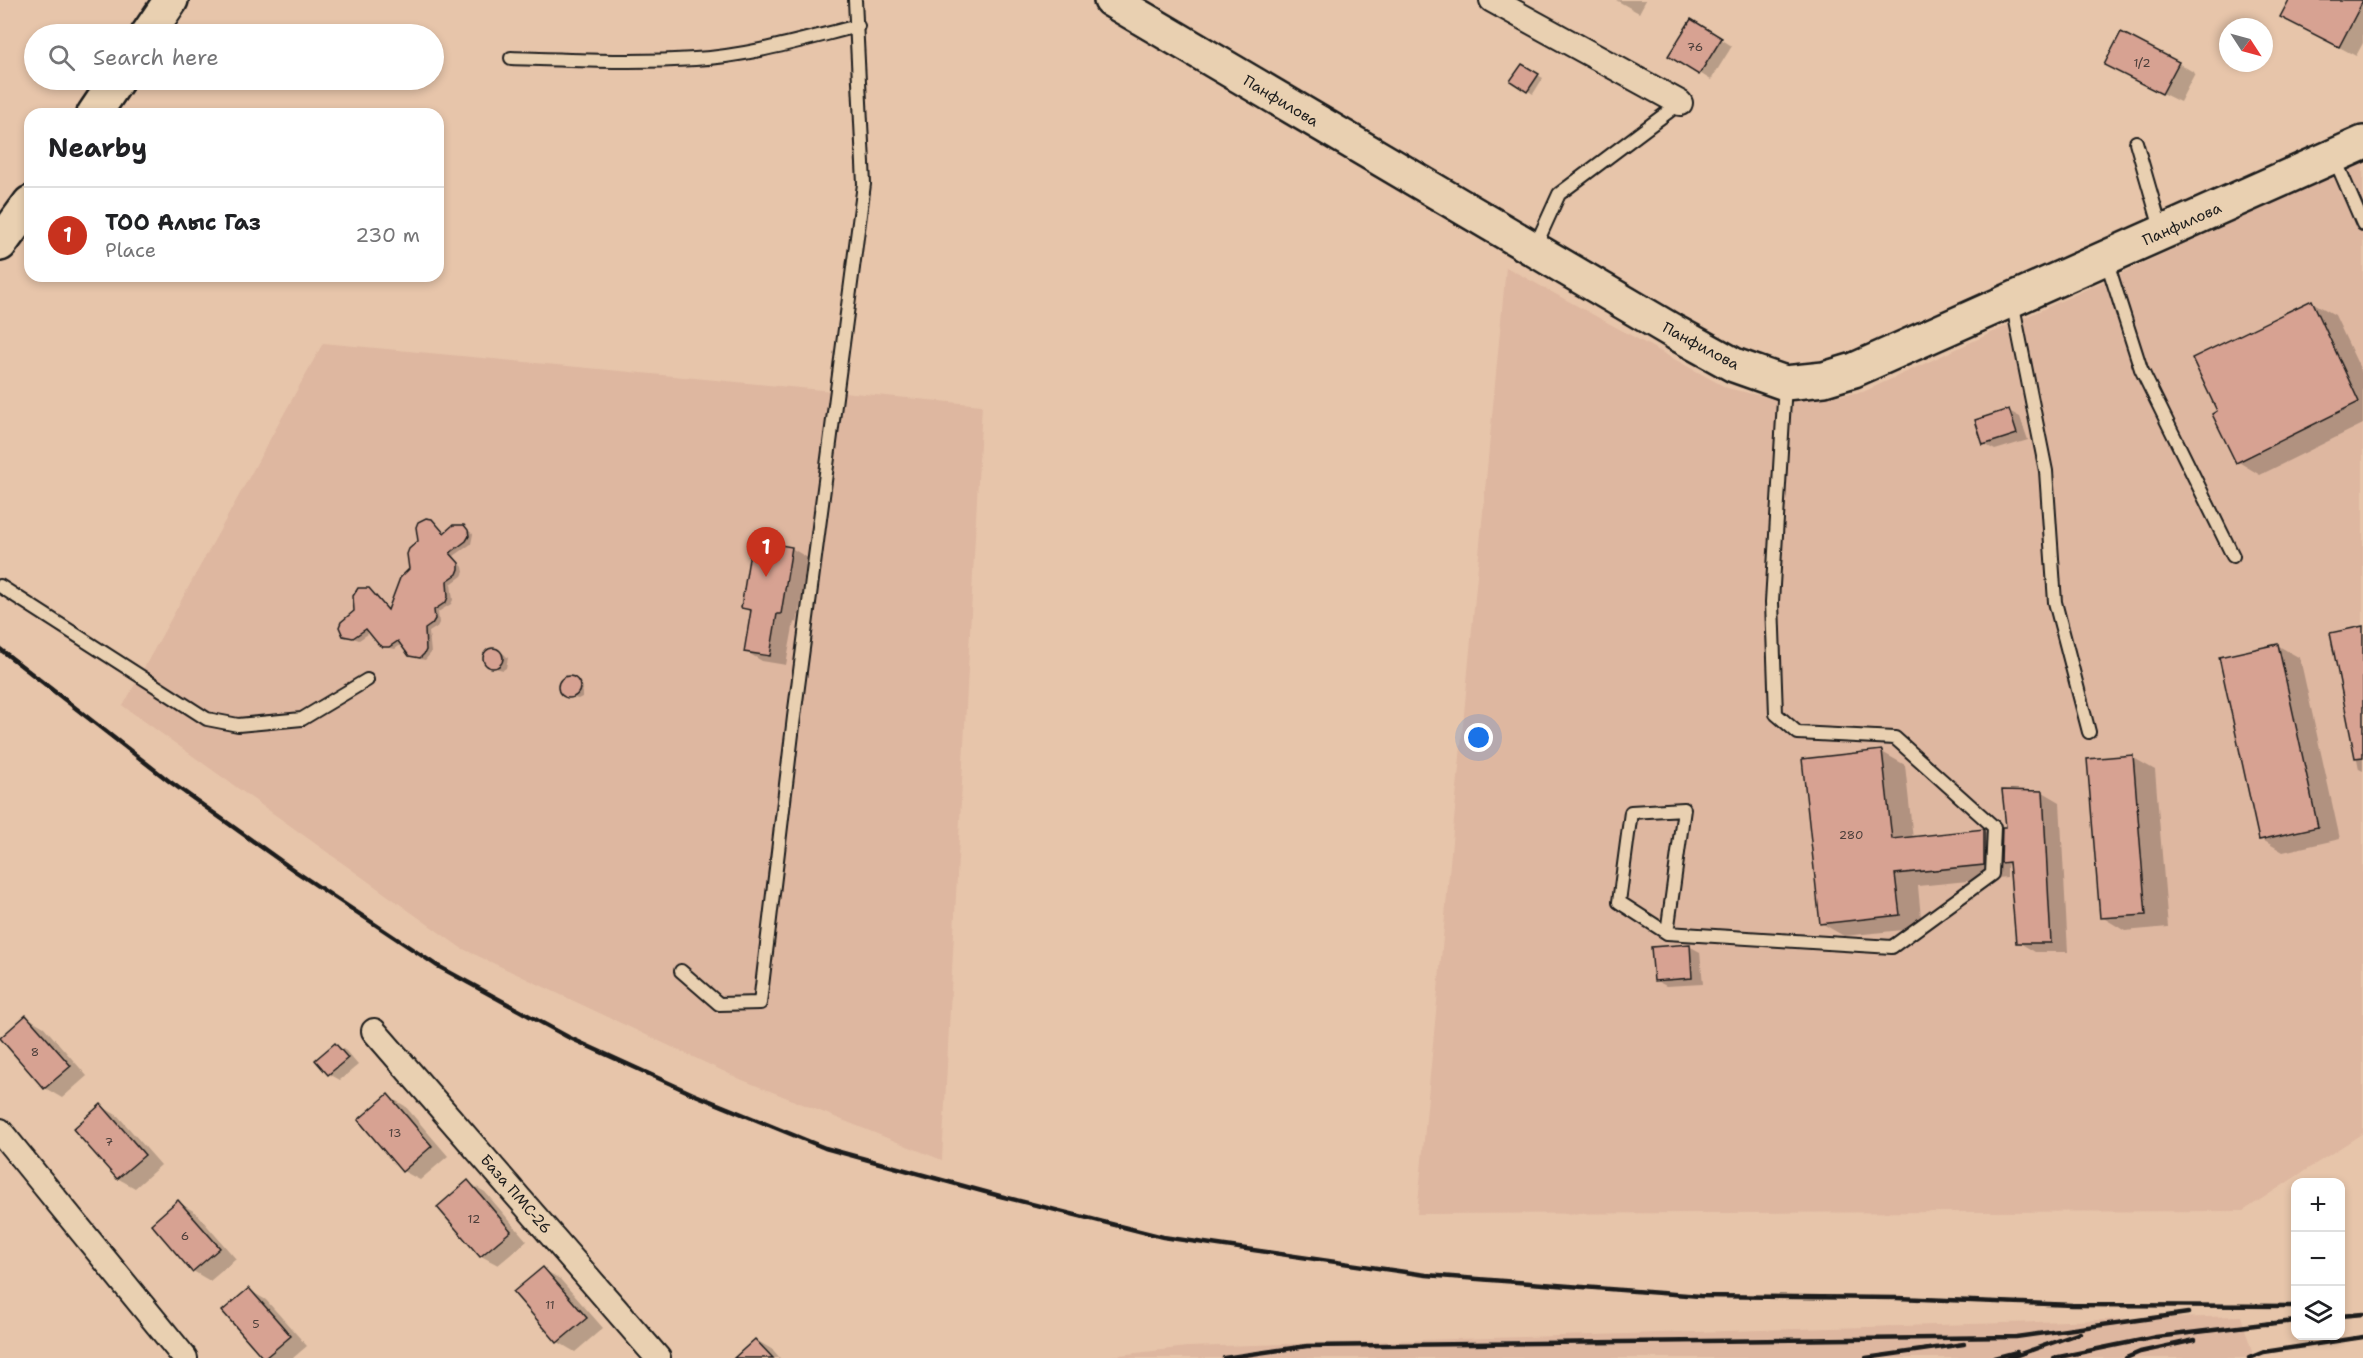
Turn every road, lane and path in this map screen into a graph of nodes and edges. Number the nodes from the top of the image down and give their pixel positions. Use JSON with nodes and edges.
{"nodes":[{"id":1,"x":171,"y":0,"type":"edge"},
{"id":2,"x":855,"y":0,"type":"edge"},
{"id":3,"x":1111,"y":0,"type":"edge"},
{"id":4,"x":1492,"y":0,"type":"edge"},
{"id":5,"x":155,"y":24,"type":"edge"},
{"id":6,"x":858,"y":26,"type":"junction"},
{"id":7,"x":511,"y":58,"type":"dead end"},
{"id":8,"x":110,"y":90,"type":"edge"},
{"id":9,"x":1680,"y":103,"type":"joint"},
{"id":10,"x":98,"y":108,"type":"edge"},
{"id":11,"x":2136,"y":142,"type":"dead end"},
{"id":12,"x":2363,"y":143,"type":"edge"},
{"id":13,"x":2334,"y":156,"type":"junction"},
{"id":14,"x":24,"y":211,"type":"edge"},
{"id":15,"x":2363,"y":224,"type":"edge"},
{"id":16,"x":2163,"y":233,"type":"junction"},
{"id":17,"x":0,"y":244,"type":"edge"},
{"id":18,"x":1534,"y":250,"type":"junction"},
{"id":19,"x":2106,"y":258,"type":"junction"},
{"id":20,"x":2012,"y":300,"type":"junction"},
{"id":21,"x":1785,"y":383,"type":"junction"},
{"id":22,"x":2232,"y":556,"type":"dead end"},
{"id":23,"x":0,"y":586,"type":"edge"},
{"id":24,"x":367,"y":680,"type":"dead end"},
{"id":25,"x":2089,"y":732,"type":"dead end"},
{"id":26,"x":1667,"y":933,"type":"junction"},
{"id":27,"x":681,"y":971,"type":"dead end"},
{"id":28,"x":374,"y":1030,"type":"dead end"},
{"id":29,"x":0,"y":1131,"type":"edge"},
{"id":30,"x":185,"y":1358,"type":"edge"},
{"id":31,"x":658,"y":1358,"type":"edge"}],
"edges":[{"from":1,"to":5,"type":"main road"},
{"from":2,"to":6,"type":"lane"},
{"from":3,"to":18,"type":"main road","name":"Панфилова"},
{"from":4,"to":9,"type":"street"},
{"from":6,"to":7,"type":"lane"},
{"from":6,"to":27,"type":"lane"},
{"from":8,"to":10,"type":"main road"},
{"from":9,"to":18,"type":"lane"},
{"from":11,"to":16,"type":"lane"},
{"from":12,"to":13,"type":"main road","name":"Панфилова"},
{"from":13,"to":15,"type":"lane"},
{"from":13,"to":16,"type":"main road","name":"Панфилова"},
{"from":14,"to":17,"type":"main road"},
{"from":16,"to":19,"type":"main road","name":"Панфилова"},
{"from":18,"to":21,"type":"main road","name":"Панфилова"},
{"from":19,"to":20,"type":"main road","name":"Панфилова"},
{"from":19,"to":22,"type":"lane"},
{"from":20,"to":21,"type":"main road","name":"Панфилова"},
{"from":20,"to":25,"type":"lane"},
{"from":21,"to":26,"type":"lane"},
{"from":23,"to":24,"type":"lane"},
{"from":26,"to":26,"type":"lane"},
{"from":28,"to":31,"type":"street","name":"База ПМС-26"},
{"from":29,"to":30,"type":"street"}]}
